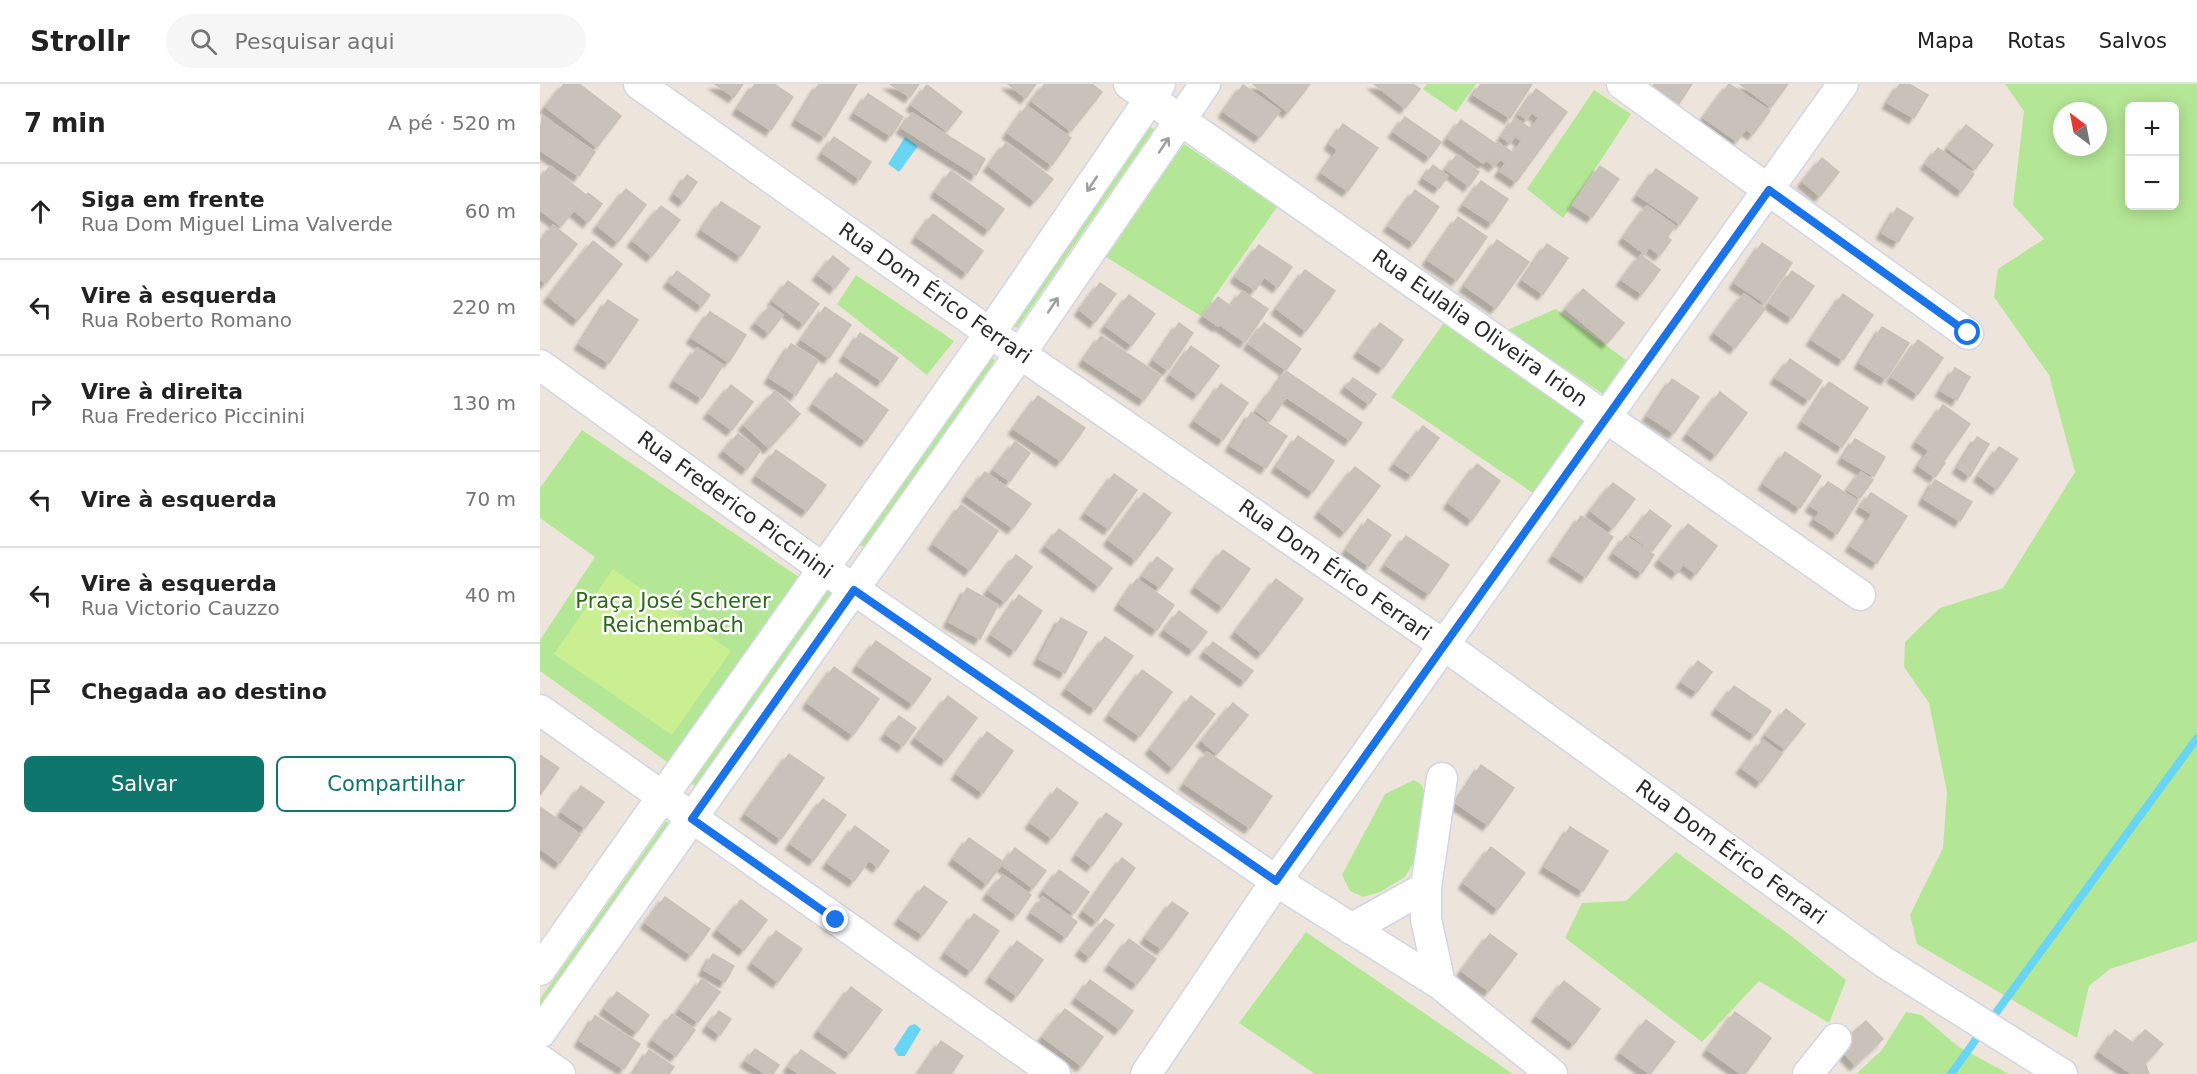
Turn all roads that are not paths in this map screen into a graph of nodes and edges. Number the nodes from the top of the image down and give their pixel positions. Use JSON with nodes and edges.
{"nodes":[{"id":1,"x":639,"y":84,"type":"edge"},
{"id":2,"x":1205,"y":84,"type":"edge"},
{"id":3,"x":1622,"y":84,"type":"edge"},
{"id":4,"x":1843,"y":84,"type":"edge"},
{"id":5,"x":1146,"y":89,"type":"edge"},
{"id":6,"x":1181,"y":119,"type":"junction"},
{"id":7,"x":1769,"y":190,"type":"junction"},
{"id":8,"x":990,"y":333,"type":"junction"},
{"id":9,"x":1968,"y":333,"type":"dead end"},
{"id":10,"x":1020,"y":354,"type":"junction"},
{"id":11,"x":540,"y":364,"type":"edge"},
{"id":12,"x":1606,"y":416,"type":"junction"},
{"id":13,"x":824,"y":569,"type":"junction"},
{"id":14,"x":854,"y":590,"type":"junction"},
{"id":15,"x":1860,"y":595,"type":"dead end"},
{"id":16,"x":1444,"y":645,"type":"junction"},
{"id":17,"x":540,"y":710,"type":"edge"},
{"id":18,"x":1442,"y":778,"type":"dead end"},
{"id":19,"x":662,"y":798,"type":"junction"},
{"id":20,"x":692,"y":819,"type":"junction"},
{"id":21,"x":1276,"y":881,"type":"junction"},
{"id":22,"x":1426,"y":887,"type":"junction"},
{"id":23,"x":1351,"y":928,"type":"junction"},
{"id":24,"x":540,"y":970,"type":"edge"},
{"id":25,"x":1440,"y":984,"type":"junction"},
{"id":26,"x":540,"y":1033,"type":"edge"},
{"id":27,"x":1836,"y":1039,"type":"dead end"},
{"id":28,"x":540,"y":1060,"type":"edge"},
{"id":29,"x":560,"y":1074,"type":"edge"},
{"id":30,"x":1055,"y":1074,"type":"edge"},
{"id":31,"x":1146,"y":1074,"type":"edge"},
{"id":32,"x":1552,"y":1074,"type":"edge"},
{"id":33,"x":1808,"y":1074,"type":"edge"},
{"id":34,"x":2062,"y":1074,"type":"edge"}],
"edges":[{"from":1,"to":8,"type":"street","name":"Rua Dom Érico Ferrari"},
{"from":2,"to":6,"type":"street"},
{"from":3,"to":7,"type":"street"},
{"from":4,"to":7,"type":"street"},
{"from":5,"to":6,"type":"street","name":"Rua Eulalia Oliveira Irion"},
{"from":5,"to":8,"type":"street","one_way":true},
{"from":10,"to":6,"type":"street","one_way":true},
{"from":6,"to":12,"type":"street","name":"Rua Eulalia Oliveira Irion"},
{"from":7,"to":9,"type":"street"},
{"from":7,"to":12,"type":"street"},
{"from":8,"to":10,"type":"street","name":"Rua Dom Érico Ferrari"},
{"from":8,"to":13,"type":"street"},
{"from":10,"to":14,"type":"street"},
{"from":10,"to":16,"type":"street","name":"Rua Dom Érico Ferrari"},
{"from":11,"to":13,"type":"street","name":"Rua Frederico Piccinini"},
{"from":12,"to":15,"type":"street","name":"Rua Eulalia Oliveira Irion"},
{"from":12,"to":16,"type":"street"},
{"from":13,"to":14,"type":"street","name":"Rua Frederico Piccinini"},
{"from":13,"to":19,"type":"street"},
{"from":14,"to":20,"type":"street"},
{"from":14,"to":21,"type":"street","name":"Rua Frederico Piccinini"},
{"from":16,"to":21,"type":"street"},
{"from":16,"to":34,"type":"street","name":"Rua Dom Érico Ferrari"},
{"from":17,"to":19,"type":"street"},
{"from":18,"to":22,"type":"street"},
{"from":19,"to":20,"type":"street"},
{"from":19,"to":24,"type":"street"},
{"from":20,"to":26,"type":"street"},
{"from":20,"to":30,"type":"street"},
{"from":21,"to":23,"type":"street","name":"Rua Frederico Piccinini"},
{"from":21,"to":31,"type":"street"},
{"from":22,"to":23,"type":"street"},
{"from":22,"to":25,"type":"street"},
{"from":23,"to":25,"type":"street","name":"Rua Frederico Piccinini"},
{"from":25,"to":32,"type":"street","name":"Rua Frederico Piccinini"},
{"from":27,"to":33,"type":"street"},
{"from":28,"to":29,"type":"street"}]}
